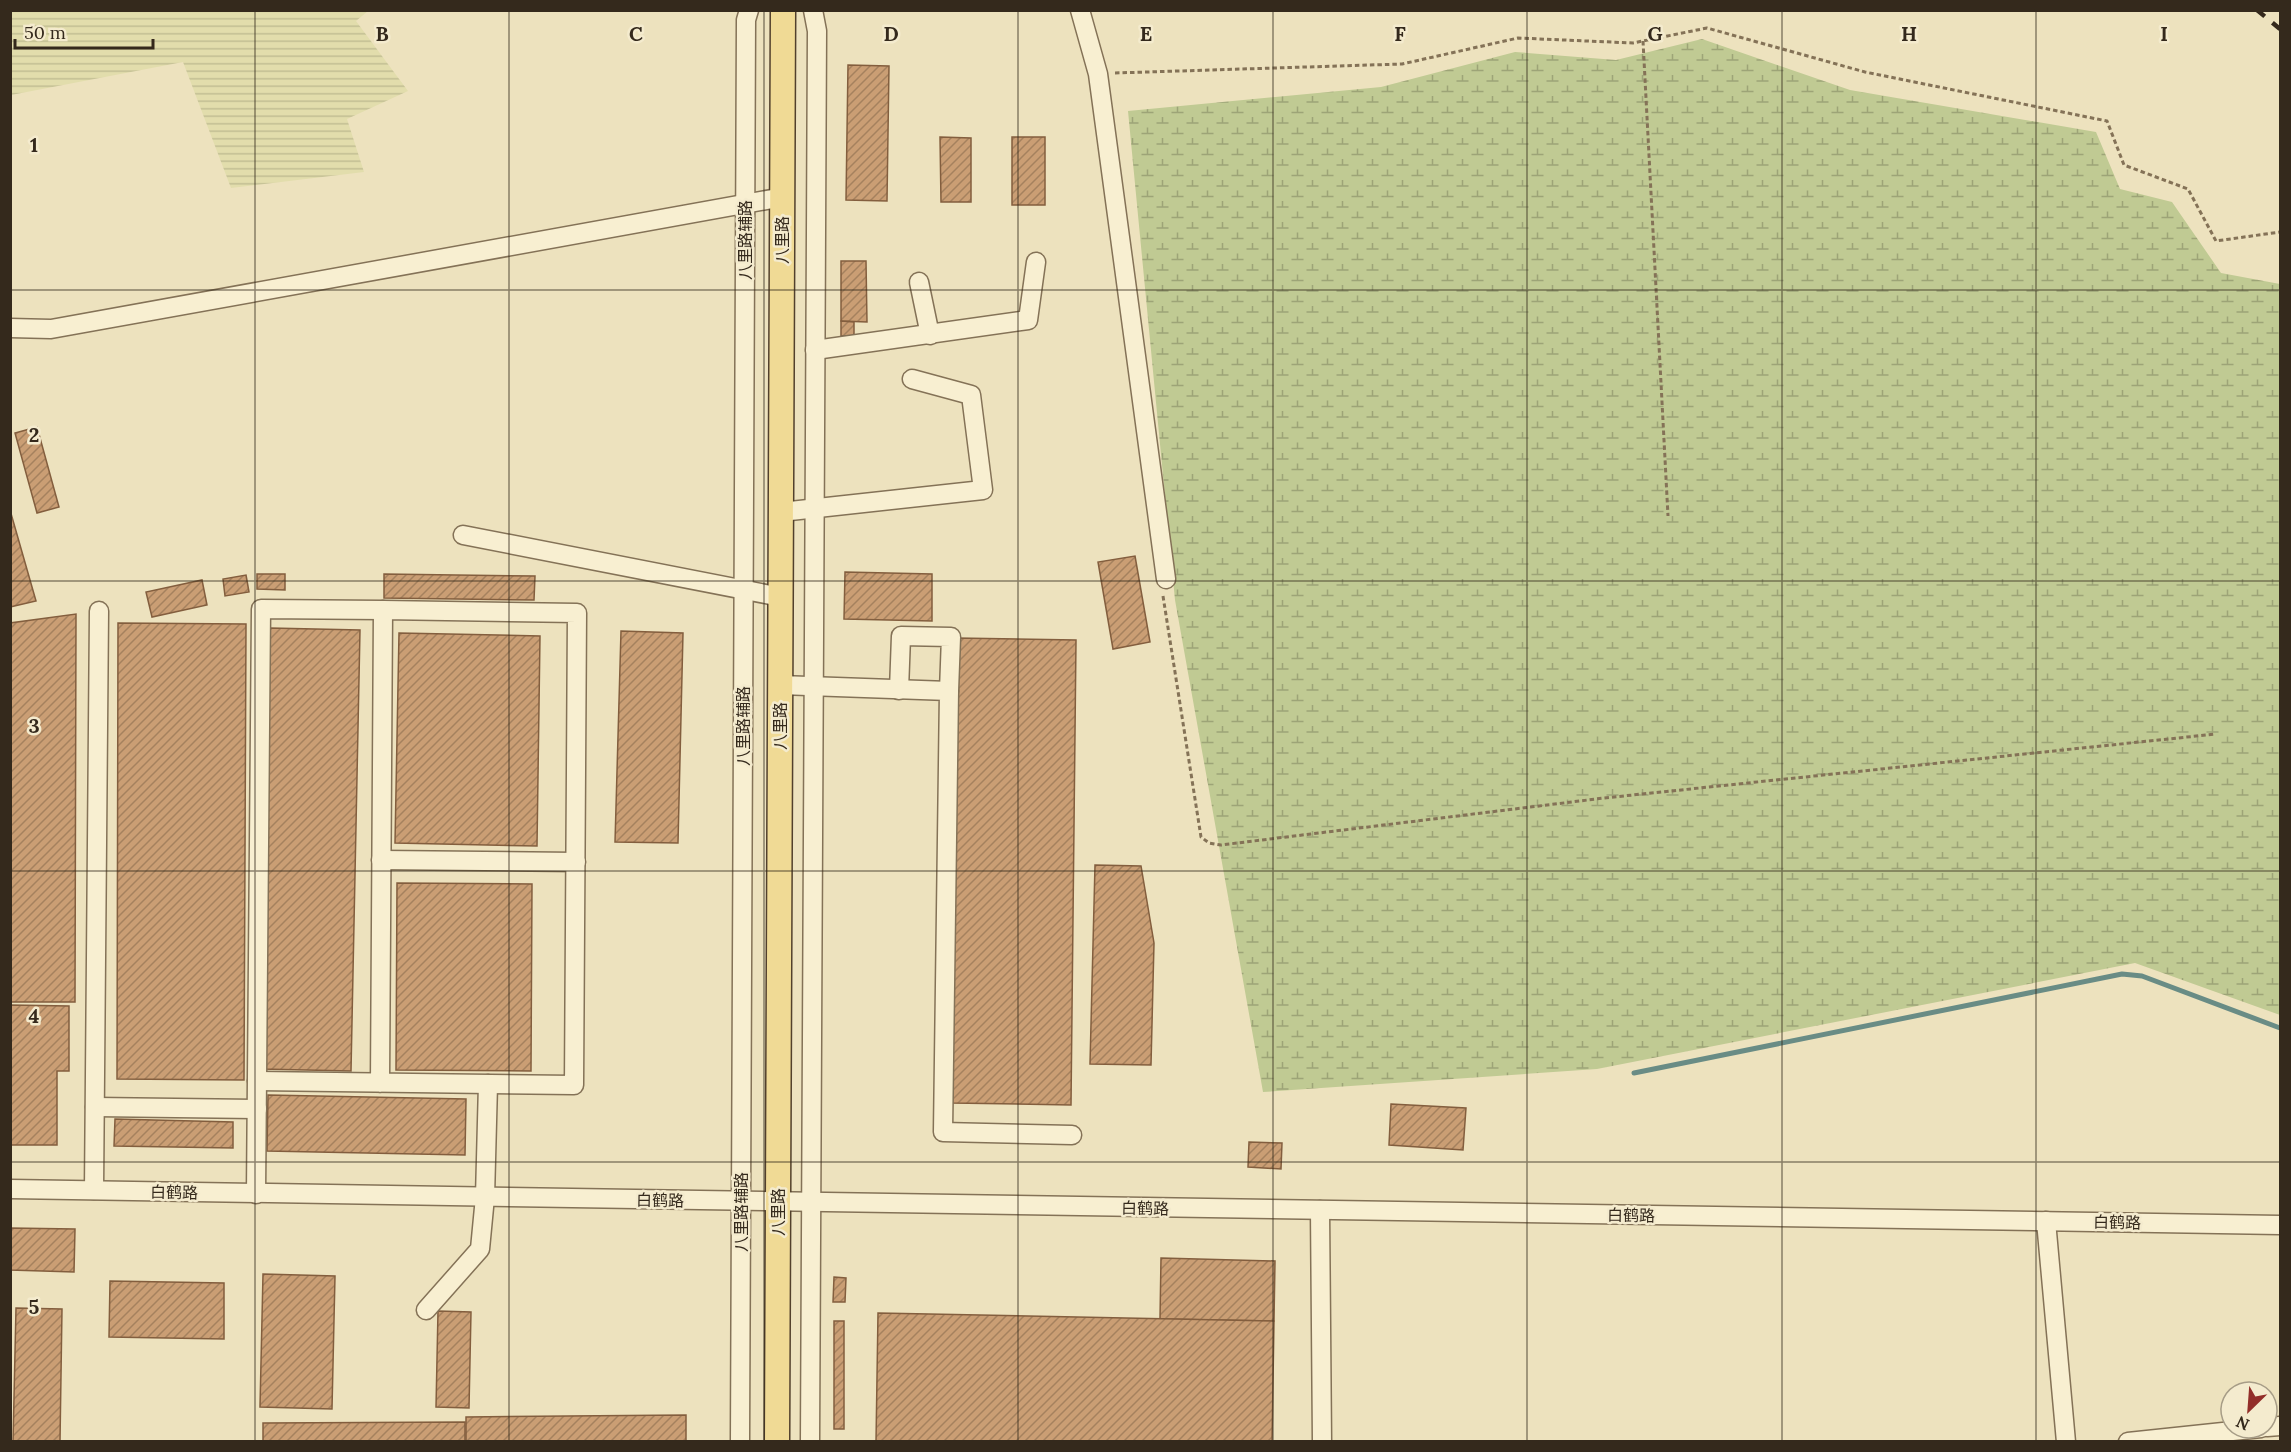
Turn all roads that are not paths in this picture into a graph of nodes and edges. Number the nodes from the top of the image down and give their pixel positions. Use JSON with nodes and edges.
{"nodes":[{"id":1,"x":749,"y":10,"type":"edge"},
{"id":2,"x":813,"y":10,"type":"edge"},
{"id":3,"x":1080,"y":10,"type":"edge"},
{"id":4,"x":784,"y":12,"type":"edge"},
{"id":5,"x":783,"y":197,"type":"junction"},
{"id":6,"x":746,"y":203,"type":"junction"},
{"id":7,"x":1036,"y":262,"type":"dead end"},
{"id":8,"x":919,"y":282,"type":"dead end"},
{"id":9,"x":10,"y":328,"type":"edge"},
{"id":10,"x":930,"y":335,"type":"junction"},
{"id":11,"x":815,"y":350,"type":"junction"},
{"id":12,"x":912,"y":379,"type":"dead end"},
{"id":13,"x":814,"y":508,"type":"junction"},
{"id":14,"x":781,"y":512,"type":"junction"},
{"id":15,"x":463,"y":535,"type":"dead end"},
{"id":16,"x":1166,"y":579,"type":"road end"},
{"id":17,"x":744,"y":590,"type":"junction"},
{"id":18,"x":781,"y":597,"type":"junction"},
{"id":19,"x":99,"y":610,"type":"dead end"},
{"id":20,"x":383,"y":610,"type":"junction"},
{"id":21,"x":780,"y":685,"type":"junction"},
{"id":22,"x":813,"y":687,"type":"junction"},
{"id":23,"x":900,"y":690,"type":"junction"},
{"id":24,"x":949,"y":691,"type":"junction"},
{"id":25,"x":381,"y":860,"type":"junction"},
{"id":26,"x":576,"y":862,"type":"junction"},
{"id":27,"x":257,"y":1081,"type":"junction"},
{"id":28,"x":380,"y":1083,"type":"junction"},
{"id":29,"x":488,"y":1084,"type":"junction"},
{"id":30,"x":95,"y":1107,"type":"junction"},
{"id":31,"x":257,"y":1109,"type":"junction"},
{"id":32,"x":1072,"y":1134,"type":"dead end"},
{"id":33,"x":10,"y":1189,"type":"edge"},
{"id":34,"x":94,"y":1190,"type":"junction"},
{"id":35,"x":256,"y":1194,"type":"junction"},
{"id":36,"x":485,"y":1197,"type":"junction"},
{"id":37,"x":741,"y":1201,"type":"junction"},
{"id":38,"x":778,"y":1202,"type":"junction"},
{"id":39,"x":811,"y":1202,"type":"junction"},
{"id":40,"x":1320,"y":1210,"type":"junction"},
{"id":41,"x":2046,"y":1221,"type":"junction"},
{"id":42,"x":2280,"y":1225,"type":"edge"},
{"id":43,"x":426,"y":1310,"type":"dead end"},
{"id":44,"x":2219,"y":1432,"type":"edge"},
{"id":45,"x":740,"y":1442,"type":"edge"},
{"id":46,"x":777,"y":1442,"type":"edge"},
{"id":47,"x":810,"y":1442,"type":"edge"},
{"id":48,"x":1322,"y":1442,"type":"edge"},
{"id":49,"x":2066,"y":1442,"type":"edge"},
{"id":50,"x":2128,"y":1442,"type":"edge"}],
"edges":[{"from":1,"to":6,"type":"street","name":"八里路辅路"},
{"from":2,"to":11,"type":"street"},
{"from":3,"to":16,"type":"street"},
{"from":4,"to":5,"type":"main road","name":"八里路"},
{"from":5,"to":6,"type":"street"},
{"from":5,"to":14,"type":"main road","name":"八里路"},
{"from":6,"to":9,"type":"street"},
{"from":6,"to":17,"type":"street","name":"八里路辅路"},
{"from":7,"to":10,"type":"street"},
{"from":8,"to":10,"type":"street"},
{"from":10,"to":11,"type":"street"},
{"from":11,"to":13,"type":"street"},
{"from":12,"to":13,"type":"street"},
{"from":13,"to":14,"type":"street"},
{"from":13,"to":22,"type":"street"},
{"from":14,"to":18,"type":"main road","name":"八里路"},
{"from":15,"to":17,"type":"street"},
{"from":17,"to":18,"type":"street"},
{"from":17,"to":37,"type":"street","name":"八里路辅路"},
{"from":18,"to":21,"type":"main road","name":"八里路"},
{"from":19,"to":30,"type":"street"},
{"from":20,"to":25,"type":"street"},
{"from":20,"to":26,"type":"street"},
{"from":20,"to":27,"type":"street"},
{"from":21,"to":22,"type":"street"},
{"from":21,"to":38,"type":"main road","name":"八里路"},
{"from":22,"to":23,"type":"street"},
{"from":22,"to":39,"type":"street"},
{"from":23,"to":24,"type":"street"},
{"from":23,"to":24,"type":"street"},
{"from":24,"to":32,"type":"street"},
{"from":25,"to":26,"type":"street"},
{"from":25,"to":28,"type":"street"},
{"from":26,"to":29,"type":"street"},
{"from":27,"to":28,"type":"street"},
{"from":27,"to":31,"type":"street"},
{"from":28,"to":29,"type":"street"},
{"from":29,"to":36,"type":"street"},
{"from":30,"to":31,"type":"street"},
{"from":30,"to":34,"type":"street"},
{"from":31,"to":35,"type":"street"},
{"from":33,"to":34,"type":"street","name":"白鹤路"},
{"from":34,"to":35,"type":"street","name":"白鹤路"},
{"from":35,"to":36,"type":"street","name":"白鹤路"},
{"from":36,"to":37,"type":"street","name":"白鹤路"},
{"from":36,"to":43,"type":"street"},
{"from":37,"to":38,"type":"street","name":"白鹤路"},
{"from":37,"to":45,"type":"street","name":"八里路辅路"},
{"from":38,"to":39,"type":"street","name":"白鹤路"},
{"from":38,"to":46,"type":"main road","name":"八里路"},
{"from":39,"to":40,"type":"street","name":"白鹤路"},
{"from":39,"to":47,"type":"street"},
{"from":40,"to":41,"type":"street","name":"白鹤路"},
{"from":40,"to":48,"type":"street"},
{"from":41,"to":42,"type":"street","name":"白鹤路"},
{"from":41,"to":49,"type":"street"},
{"from":44,"to":50,"type":"street"}]}
